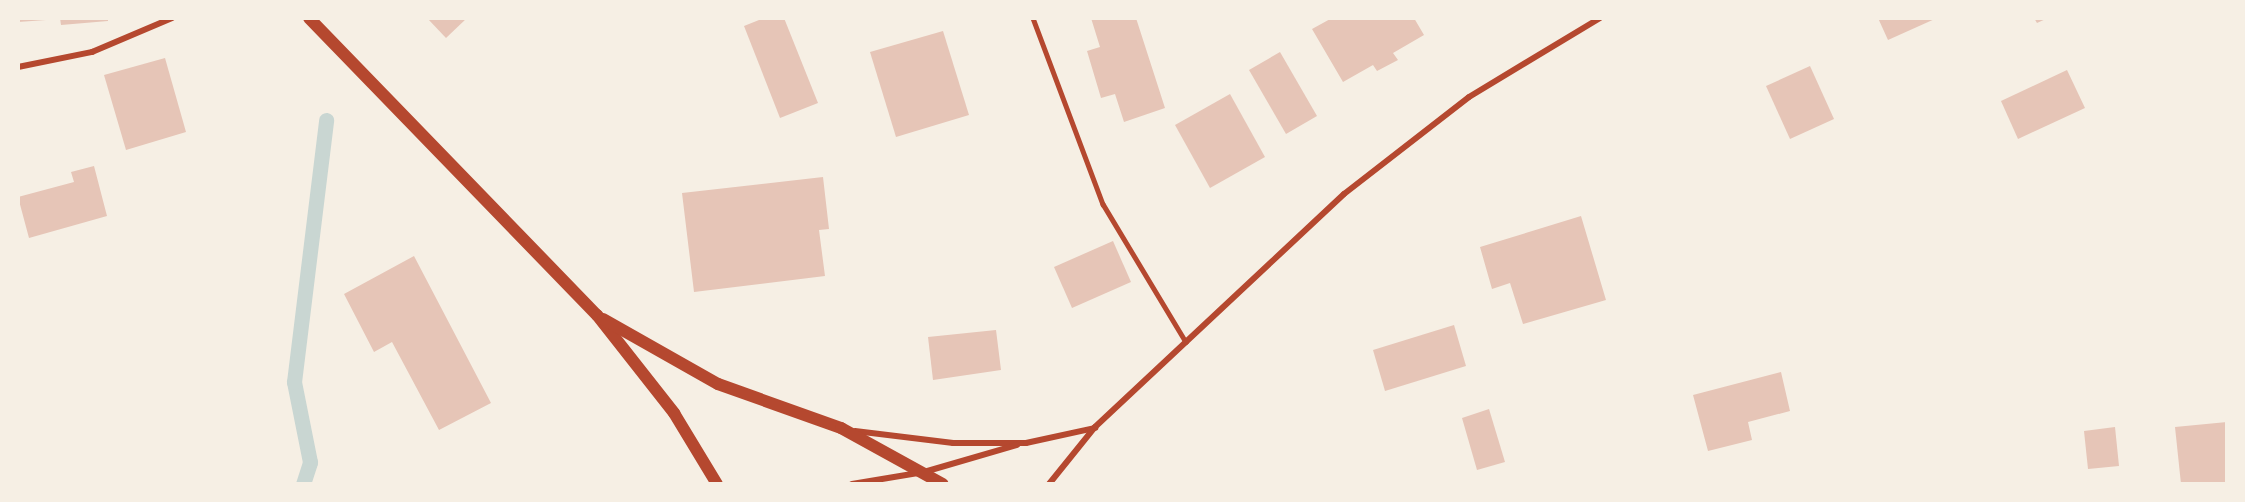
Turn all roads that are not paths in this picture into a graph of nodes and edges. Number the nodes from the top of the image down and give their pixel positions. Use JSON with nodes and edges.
{"nodes":[{"id":1,"x":172,"y":18,"type":"edge"},
{"id":2,"x":309,"y":18,"type":"edge"},
{"id":3,"x":1033,"y":18,"type":"edge"},
{"id":4,"x":1600,"y":18,"type":"edge"},
{"id":5,"x":18,"y":67,"type":"edge"},
{"id":6,"x":597,"y":315,"type":"junction"},
{"id":7,"x":1187,"y":344,"type":"junction"},
{"id":8,"x":1095,"y":428,"type":"junction"},
{"id":9,"x":842,"y":429,"type":"junction"},
{"id":10,"x":1026,"y":443,"type":"junction"},
{"id":11,"x":924,"y":472,"type":"junction"},
{"id":12,"x":717,"y":484,"type":"edge"},
{"id":13,"x":852,"y":484,"type":"edge"},
{"id":14,"x":943,"y":484,"type":"edge"},
{"id":15,"x":1049,"y":484,"type":"edge"}],
"edges":[{"from":1,"to":5,"type":"street"},
{"from":2,"to":6,"type":"main road"},
{"from":3,"to":7,"type":"lane"},
{"from":4,"to":7,"type":"street"},
{"from":6,"to":9,"type":"main road"},
{"from":6,"to":12,"type":"main road"},
{"from":7,"to":8,"type":"street"},
{"from":8,"to":10,"type":"street"},
{"from":8,"to":15,"type":"street"},
{"from":9,"to":10,"type":"street"},
{"from":9,"to":11,"type":"main road"},
{"from":10,"to":11,"type":"street"},
{"from":11,"to":13,"type":"street"},
{"from":11,"to":14,"type":"main road"}]}
